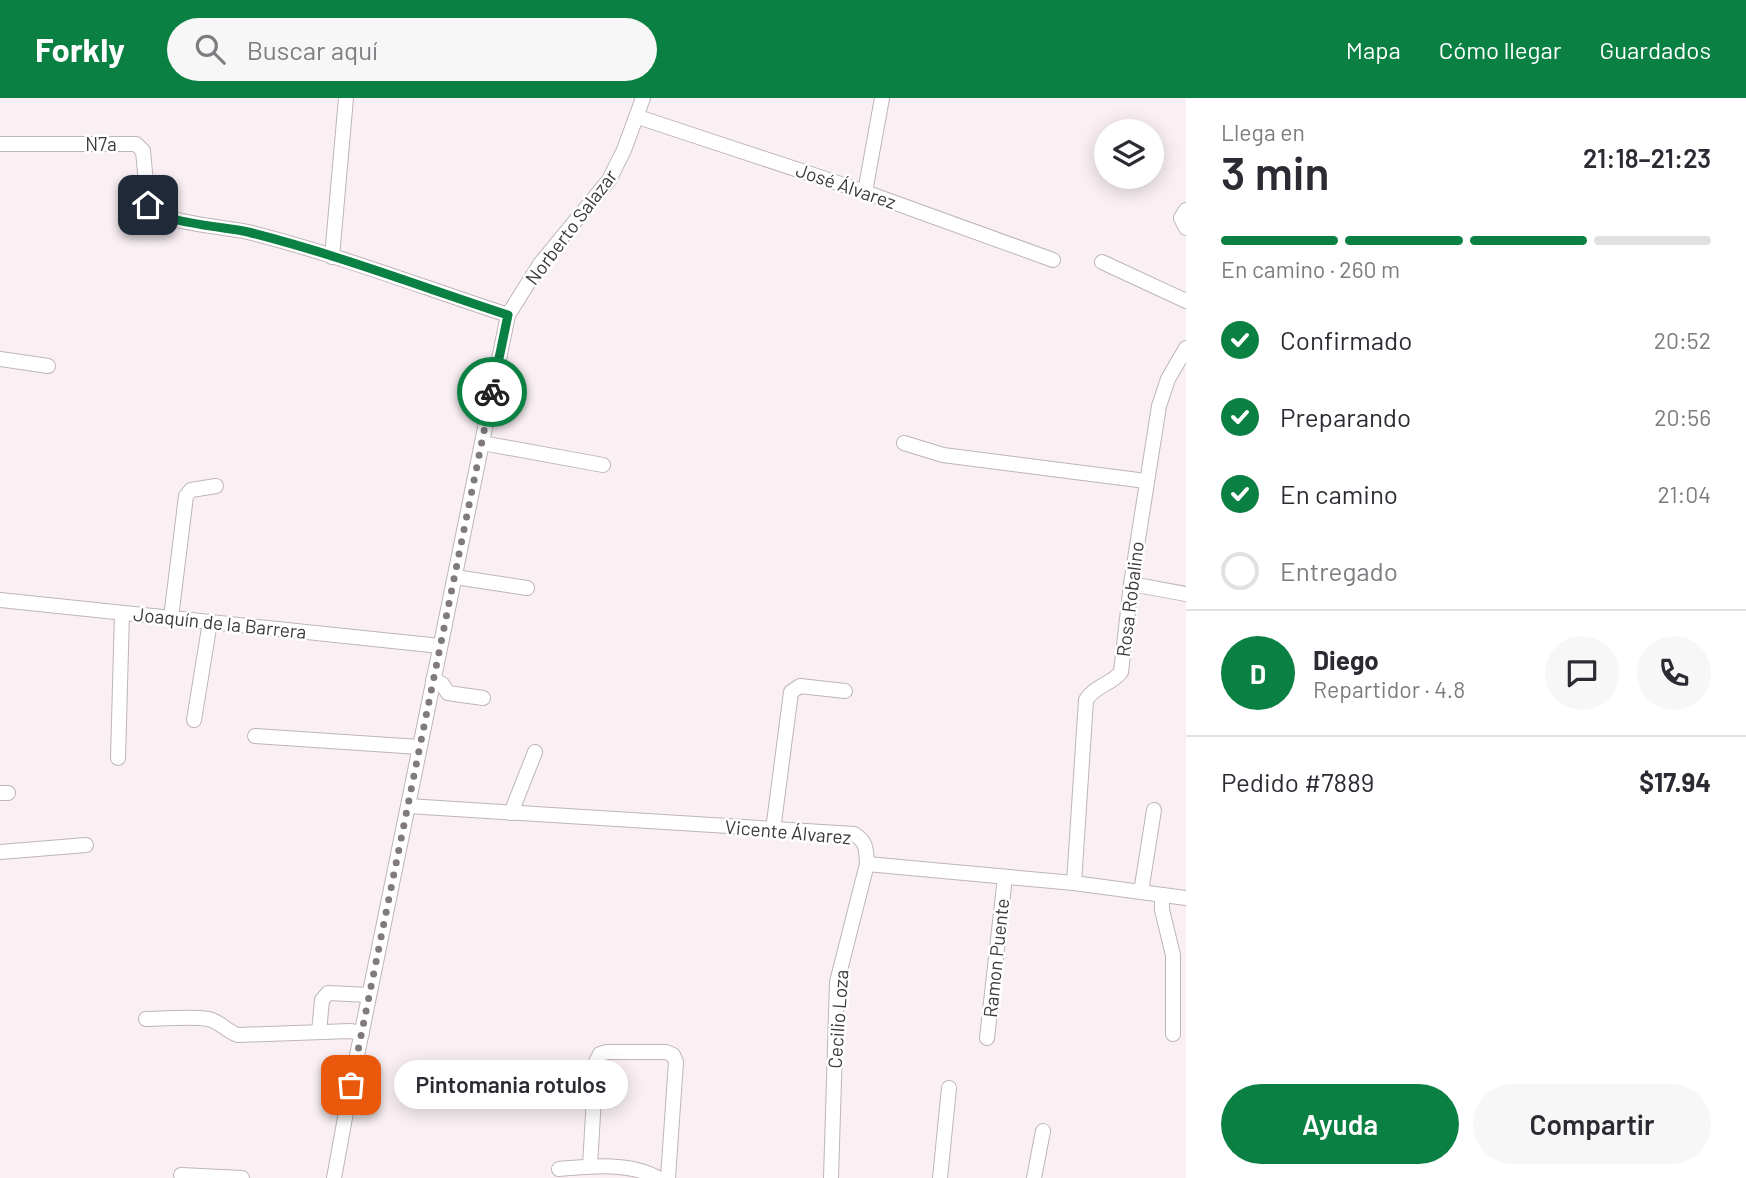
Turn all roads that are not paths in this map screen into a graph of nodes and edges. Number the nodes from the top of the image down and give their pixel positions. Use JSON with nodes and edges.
{"nodes":[{"id":1,"x":346,"y":98,"type":"edge"},
{"id":2,"x":643,"y":98,"type":"edge"},
{"id":3,"x":882,"y":98,"type":"edge"},
{"id":4,"x":638,"y":117,"type":"junction"},
{"id":5,"x":0,"y":144,"type":"edge"},
{"id":6,"x":865,"y":192,"type":"junction"},
{"id":7,"x":1186,"y":210,"type":"edge"},
{"id":8,"x":1186,"y":228,"type":"edge"},
{"id":9,"x":332,"y":257,"type":"junction"},
{"id":10,"x":1053,"y":260,"type":"dead end"},
{"id":11,"x":1102,"y":261,"type":"dead end"},
{"id":12,"x":1186,"y":301,"type":"edge"},
{"id":13,"x":508,"y":315,"type":"junction"},
{"id":14,"x":1186,"y":348,"type":"edge"},
{"id":15,"x":0,"y":359,"type":"edge"},
{"id":16,"x":48,"y":366,"type":"dead end"},
{"id":17,"x":482,"y":443,"type":"junction"},
{"id":18,"x":904,"y":443,"type":"dead end"},
{"id":19,"x":603,"y":466,"type":"dead end"},
{"id":20,"x":1146,"y":481,"type":"junction"},
{"id":21,"x":216,"y":485,"type":"dead end"},
{"id":22,"x":455,"y":577,"type":"junction"},
{"id":23,"x":1131,"y":584,"type":"junction"},
{"id":24,"x":527,"y":588,"type":"dead end"},
{"id":25,"x":1186,"y":594,"type":"edge"},
{"id":26,"x":0,"y":600,"type":"edge"},
{"id":27,"x":122,"y":613,"type":"junction"},
{"id":28,"x":171,"y":618,"type":"junction"},
{"id":29,"x":210,"y":622,"type":"junction"},
{"id":30,"x":440,"y":646,"type":"junction"},
{"id":31,"x":433,"y":680,"type":"junction"},
{"id":32,"x":845,"y":691,"type":"dead end"},
{"id":33,"x":483,"y":698,"type":"dead end"},
{"id":34,"x":194,"y":720,"type":"dead end"},
{"id":35,"x":256,"y":736,"type":"dead end"},
{"id":36,"x":419,"y":747,"type":"junction"},
{"id":37,"x":536,"y":752,"type":"dead end"},
{"id":38,"x":118,"y":758,"type":"dead end"},
{"id":39,"x":408,"y":807,"type":"junction"},
{"id":40,"x":1154,"y":810,"type":"dead end"},
{"id":41,"x":511,"y":813,"type":"junction"},
{"id":42,"x":773,"y":830,"type":"junction"},
{"id":43,"x":86,"y":845,"type":"dead end"},
{"id":44,"x":0,"y":852,"type":"edge"},
{"id":45,"x":867,"y":864,"type":"junction"},
{"id":46,"x":1005,"y":877,"type":"junction"},
{"id":47,"x":1074,"y":883,"type":"junction"},
{"id":48,"x":1141,"y":892,"type":"junction"},
{"id":49,"x":1162,"y":895,"type":"junction"},
{"id":50,"x":1186,"y":898,"type":"edge"},
{"id":51,"x":369,"y":995,"type":"junction"},
{"id":52,"x":146,"y":1019,"type":"dead end"},
{"id":53,"x":319,"y":1032,"type":"junction"},
{"id":54,"x":362,"y":1033,"type":"junction"},
{"id":55,"x":1173,"y":1034,"type":"dead end"},
{"id":56,"x":987,"y":1038,"type":"dead end"},
{"id":57,"x":949,"y":1088,"type":"dead end"},
{"id":58,"x":1043,"y":1131,"type":"dead end"},
{"id":59,"x":590,"y":1166,"type":"junction"},
{"id":60,"x":559,"y":1169,"type":"dead end"},
{"id":61,"x":181,"y":1175,"type":"dead end"},
{"id":62,"x":242,"y":1178,"type":"edge"},
{"id":63,"x":334,"y":1178,"type":"edge"},
{"id":64,"x":658,"y":1178,"type":"edge"},
{"id":65,"x":668,"y":1178,"type":"edge"},
{"id":66,"x":831,"y":1178,"type":"edge"},
{"id":67,"x":940,"y":1178,"type":"edge"},
{"id":68,"x":1034,"y":1178,"type":"edge"}],
"edges":[{"from":1,"to":9,"type":"street"},
{"from":2,"to":4,"type":"street","name":"Norberto Salazar"},
{"from":3,"to":6,"type":"street"},
{"from":4,"to":6,"type":"street","name":"José Álvarez"},
{"from":4,"to":13,"type":"street","name":"Norberto Salazar"},
{"from":5,"to":9,"type":"street","name":"N7a"},
{"from":6,"to":10,"type":"street","name":"José Álvarez"},
{"from":7,"to":8,"type":"street"},
{"from":9,"to":13,"type":"street","name":"N7a"},
{"from":11,"to":12,"type":"street"},
{"from":13,"to":17,"type":"street","name":"Norberto Salazar"},
{"from":14,"to":20,"type":"street","name":"Rosa Robalino"},
{"from":15,"to":16,"type":"street"},
{"from":17,"to":19,"type":"street"},
{"from":17,"to":22,"type":"street","name":"Norberto Salazar"},
{"from":18,"to":20,"type":"street"},
{"from":20,"to":23,"type":"street","name":"Rosa Robalino"},
{"from":21,"to":28,"type":"street"},
{"from":22,"to":24,"type":"street"},
{"from":22,"to":30,"type":"street","name":"Norberto Salazar"},
{"from":23,"to":25,"type":"street"},
{"from":23,"to":47,"type":"street","name":"Rosa Robalino"},
{"from":26,"to":27,"type":"street","name":"Joaquín de la Barrera"},
{"from":27,"to":28,"type":"street","name":"Joaquín de la Barrera"},
{"from":27,"to":38,"type":"street"},
{"from":28,"to":29,"type":"street","name":"Joaquín de la Barrera"},
{"from":29,"to":30,"type":"street","name":"Joaquín de la Barrera"},
{"from":29,"to":34,"type":"street"},
{"from":30,"to":31,"type":"street","name":"Norberto Salazar"},
{"from":31,"to":33,"type":"street"},
{"from":31,"to":36,"type":"street","name":"Norberto Salazar"},
{"from":32,"to":42,"type":"street"},
{"from":35,"to":36,"type":"street"},
{"from":36,"to":39,"type":"street","name":"Norberto Salazar"},
{"from":37,"to":41,"type":"street"},
{"from":39,"to":41,"type":"street","name":"Vicente Álvarez"},
{"from":39,"to":51,"type":"street","name":"Norberto Salazar"},
{"from":40,"to":48,"type":"street"},
{"from":41,"to":42,"type":"street","name":"Vicente Álvarez"},
{"from":42,"to":45,"type":"street","name":"Vicente Álvarez"},
{"from":43,"to":44,"type":"street"},
{"from":45,"to":46,"type":"street","name":"Vicente Álvarez"},
{"from":45,"to":66,"type":"street","name":"Cecilio Loza"},
{"from":46,"to":47,"type":"street","name":"Vicente Álvarez"},
{"from":46,"to":56,"type":"street","name":"Ramon Puente"},
{"from":47,"to":48,"type":"street","name":"Vicente Álvarez"},
{"from":48,"to":49,"type":"street","name":"Vicente Álvarez"},
{"from":49,"to":50,"type":"street","name":"Vicente Álvarez"},
{"from":49,"to":55,"type":"street"},
{"from":51,"to":53,"type":"street"},
{"from":51,"to":54,"type":"street","name":"Norberto Salazar"},
{"from":52,"to":53,"type":"street"},
{"from":53,"to":54,"type":"street"},
{"from":54,"to":63,"type":"street","name":"Norberto Salazar"},
{"from":57,"to":67,"type":"street"},
{"from":58,"to":68,"type":"street"},
{"from":59,"to":60,"type":"street"},
{"from":59,"to":64,"type":"street"},
{"from":59,"to":65,"type":"street"},
{"from":61,"to":62,"type":"street"}]}
